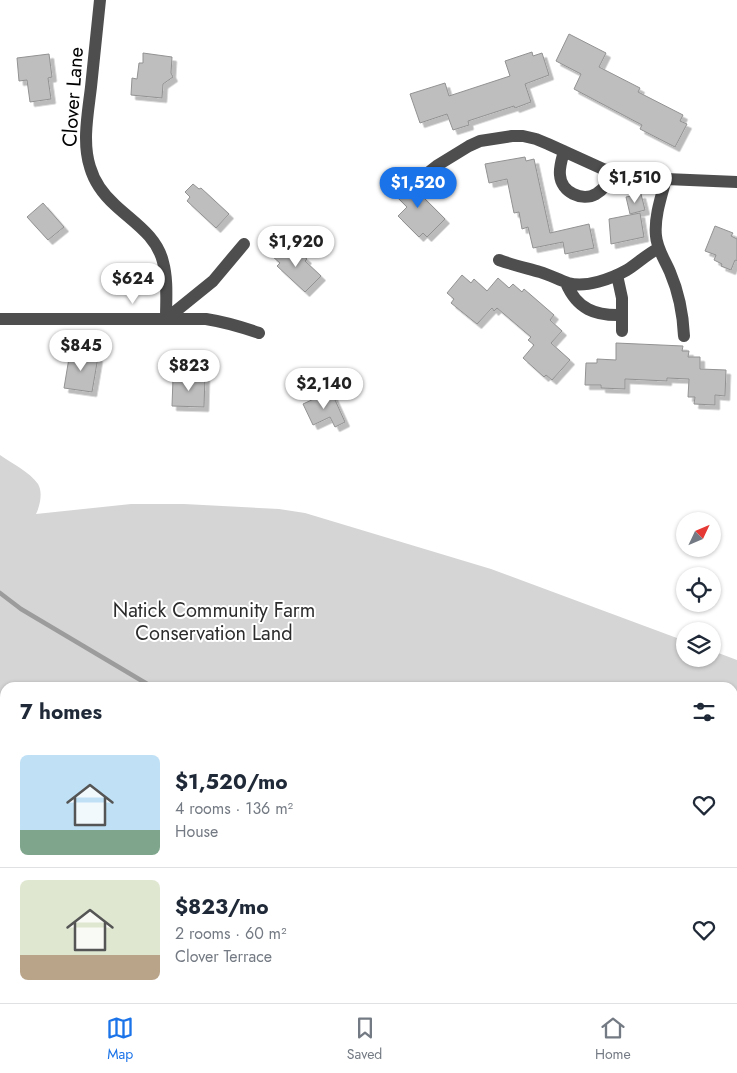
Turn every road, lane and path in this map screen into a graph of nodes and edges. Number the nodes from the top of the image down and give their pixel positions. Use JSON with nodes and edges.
{"nodes":[{"id":1,"x":100,"y":0,"type":"edge"},
{"id":2,"x":564,"y":151,"type":"junction"},
{"id":3,"x":614,"y":173,"type":"junction"},
{"id":4,"x":424,"y":176,"type":"dead end"},
{"id":5,"x":666,"y":179,"type":"junction"},
{"id":6,"x":737,"y":182,"type":"edge"},
{"id":7,"x":244,"y":244,"type":"dead end"},
{"id":8,"x":659,"y":248,"type":"junction"},
{"id":9,"x":499,"y":260,"type":"dead end"},
{"id":10,"x":617,"y":275,"type":"junction"},
{"id":11,"x":566,"y":282,"type":"junction"},
{"id":12,"x":622,"y":314,"type":"junction"},
{"id":13,"x":0,"y":319,"type":"edge"},
{"id":14,"x":166,"y":319,"type":"junction"},
{"id":15,"x":622,"y":331,"type":"dead end"},
{"id":16,"x":259,"y":333,"type":"dead end"},
{"id":17,"x":684,"y":336,"type":"dead end"}],
"edges":[{"from":1,"to":14,"type":"street","name":"Clover Lane"},
{"from":2,"to":3,"type":"street"},
{"from":2,"to":3,"type":"street"},
{"from":2,"to":4,"type":"street"},
{"from":3,"to":5,"type":"street"},
{"from":5,"to":6,"type":"street"},
{"from":5,"to":8,"type":"street"},
{"from":7,"to":14,"type":"street"},
{"from":8,"to":10,"type":"street"},
{"from":8,"to":17,"type":"street"},
{"from":9,"to":11,"type":"street"},
{"from":10,"to":11,"type":"street"},
{"from":10,"to":12,"type":"street"},
{"from":11,"to":12,"type":"street"},
{"from":12,"to":15,"type":"street"},
{"from":13,"to":14,"type":"street"},
{"from":14,"to":16,"type":"street"}]}
